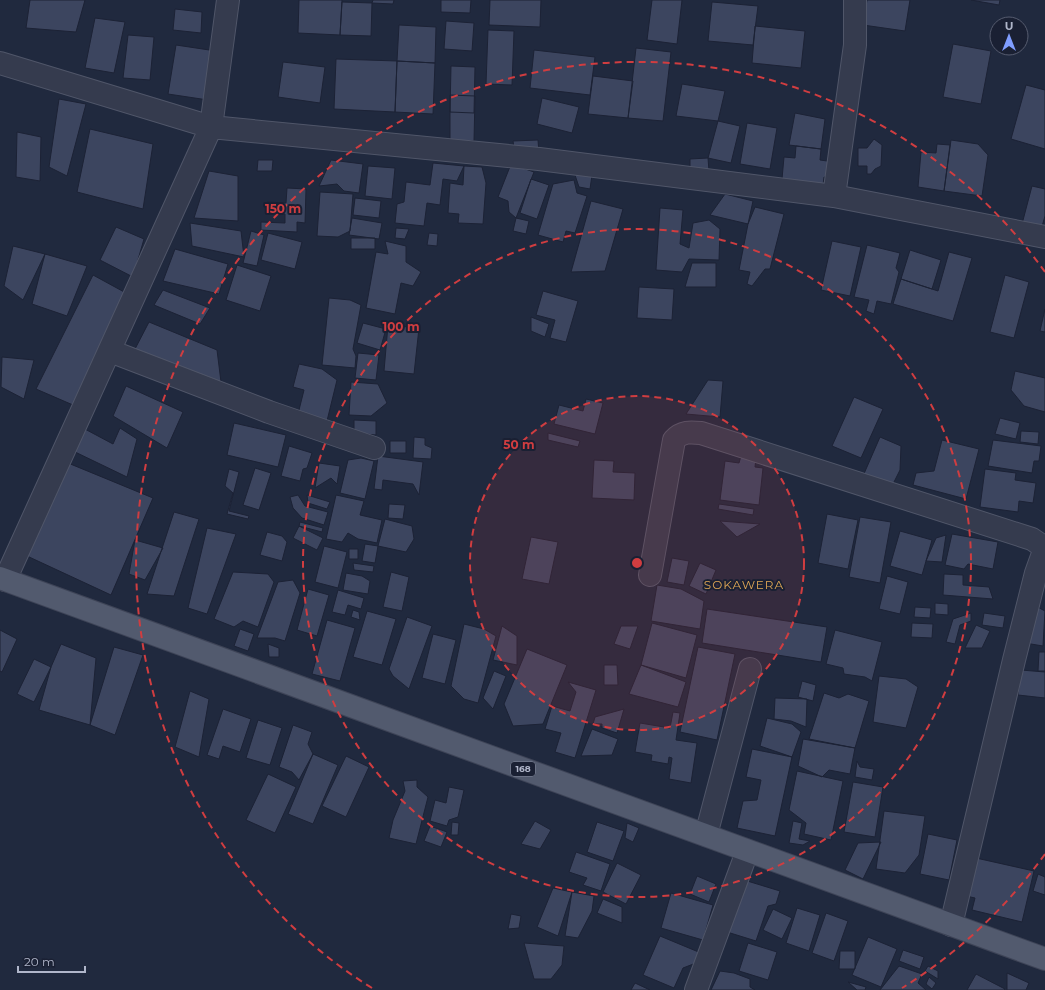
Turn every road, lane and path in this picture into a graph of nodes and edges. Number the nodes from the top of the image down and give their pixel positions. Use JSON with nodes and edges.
{"nodes":[{"id":1,"x":228,"y":0,"type":"edge"},
{"id":2,"x":855,"y":0,"type":"edge"},
{"id":3,"x":0,"y":63,"type":"edge"},
{"id":4,"x":211,"y":127,"type":"junction"},
{"id":5,"x":834,"y":196,"type":"junction"},
{"id":6,"x":1045,"y":237,"type":"edge"},
{"id":7,"x":110,"y":351,"type":"junction"},
{"id":8,"x":374,"y":448,"type":"dead end"},
{"id":9,"x":1045,"y":547,"type":"edge"},
{"id":10,"x":1040,"y":574,"type":"edge"},
{"id":11,"x":650,"y":575,"type":"dead end"},
{"id":12,"x":2,"y":579,"type":"edge"},
{"id":13,"x":750,"y":669,"type":"dead end"},
{"id":14,"x":706,"y":836,"type":"junction"},
{"id":15,"x":747,"y":852,"type":"junction"},
{"id":16,"x":951,"y":925,"type":"junction"},
{"id":17,"x":1045,"y":960,"type":"edge"},
{"id":18,"x":696,"y":990,"type":"edge"}],
"edges":[{"from":1,"to":4,"type":"street"},
{"from":2,"to":5,"type":"street"},
{"from":3,"to":4,"type":"street"},
{"from":4,"to":5,"type":"street"},
{"from":4,"to":7,"type":"street"},
{"from":5,"to":6,"type":"street"},
{"from":7,"to":8,"type":"street"},
{"from":7,"to":12,"type":"street"},
{"from":9,"to":10,"type":"street"},
{"from":9,"to":11,"type":"street"},
{"from":10,"to":16,"type":"street"},
{"from":12,"to":14,"type":"main road","number":"168"},
{"from":13,"to":14,"type":"street"},
{"from":14,"to":15,"type":"main road","number":"168"},
{"from":15,"to":16,"type":"main road","number":"168"},
{"from":15,"to":18,"type":"street"},
{"from":16,"to":17,"type":"main road","number":"168"}]}
